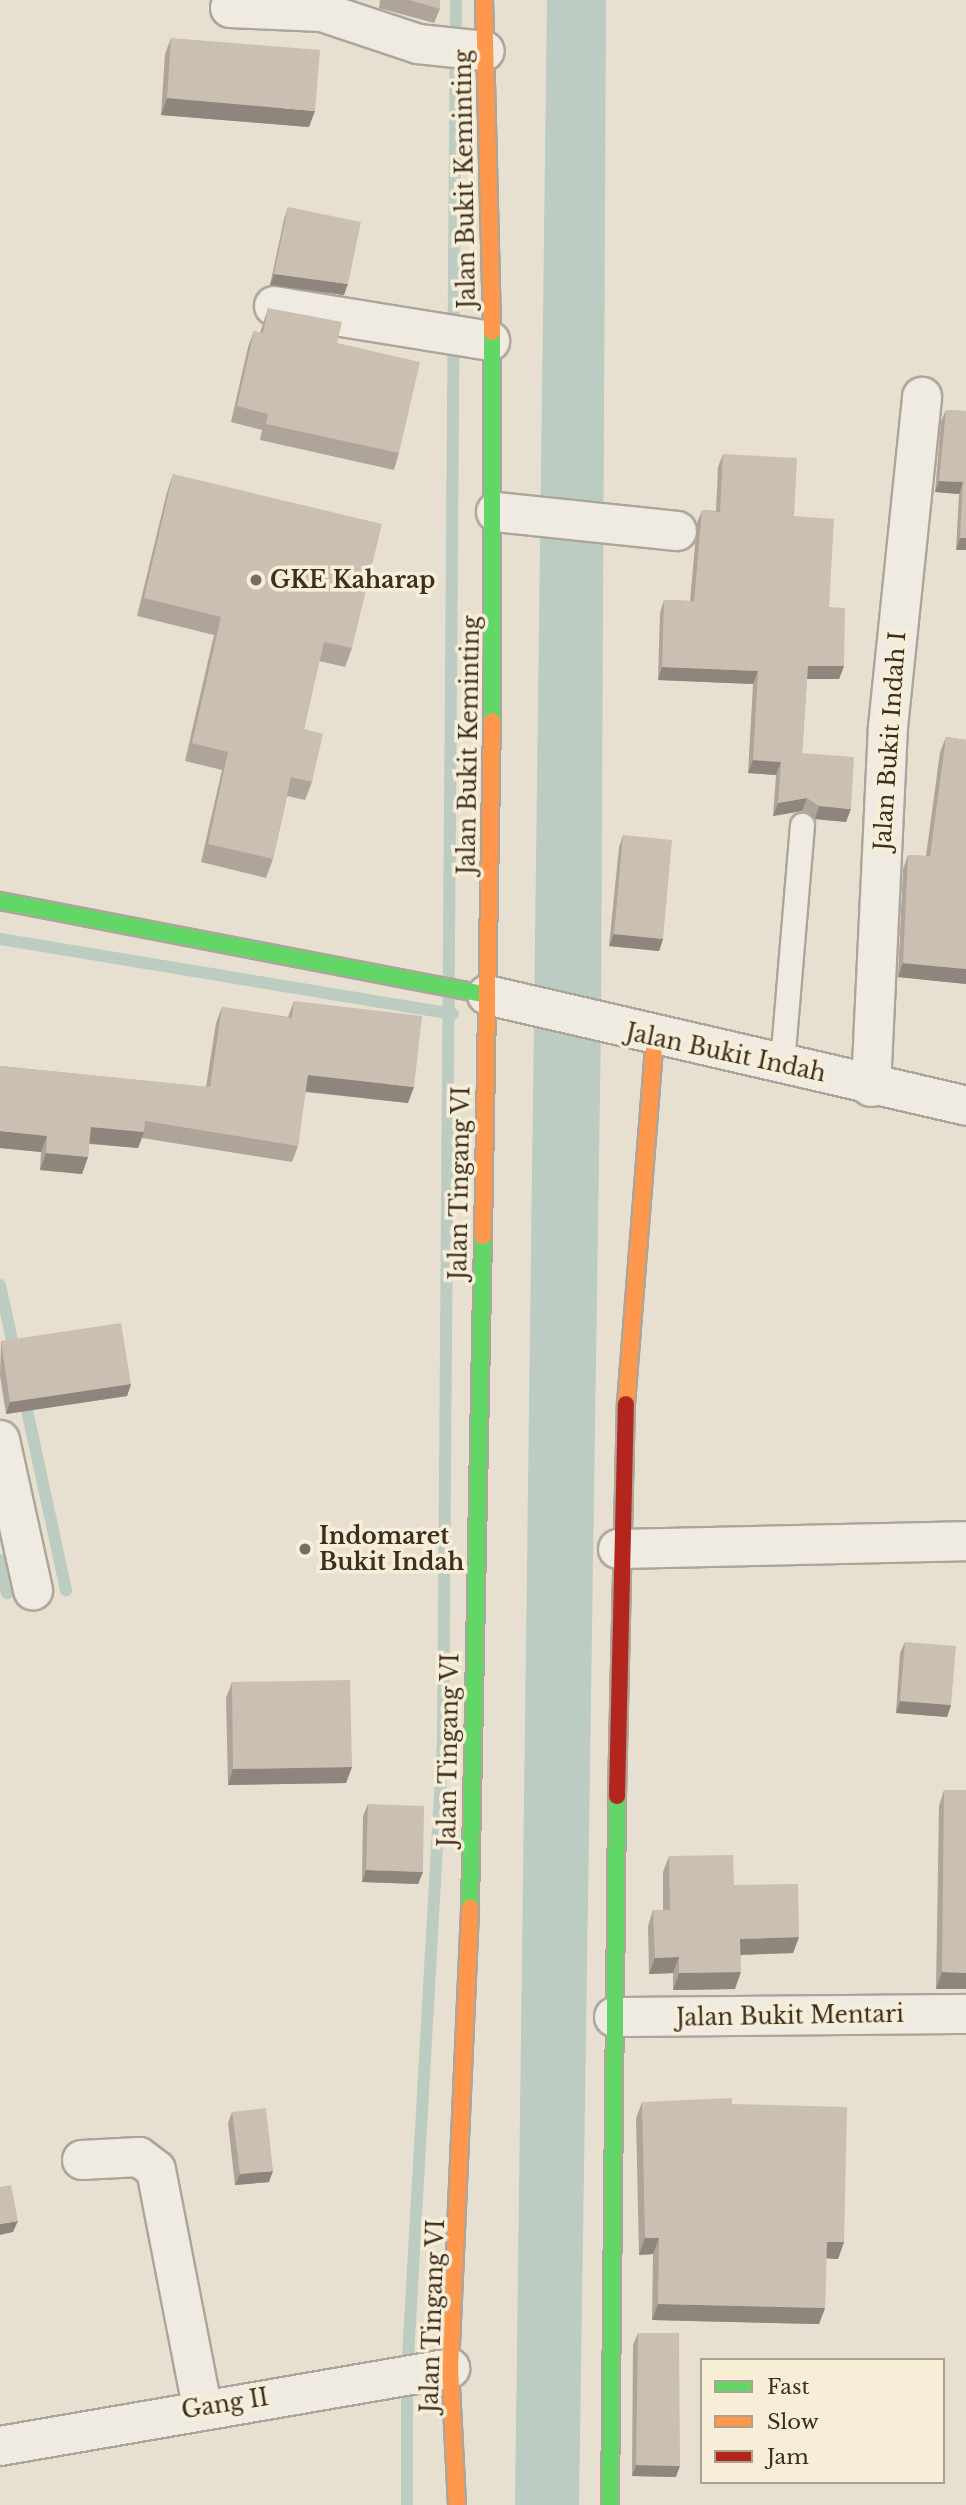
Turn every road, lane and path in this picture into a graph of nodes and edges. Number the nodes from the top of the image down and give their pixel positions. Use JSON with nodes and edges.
{"nodes":[{"id":1,"x":485,"y":0,"type":"edge"},
{"id":2,"x":230,"y":8,"type":"dead end"},
{"id":3,"x":485,"y":51,"type":"junction"},
{"id":4,"x":274,"y":306,"type":"edge"},
{"id":5,"x":490,"y":341,"type":"junction"},
{"id":6,"x":922,"y":397,"type":"dead end"},
{"id":7,"x":496,"y":512,"type":"junction"},
{"id":8,"x":677,"y":531,"type":"dead end"},
{"id":9,"x":802,"y":825,"type":"dead end"},
{"id":10,"x":0,"y":901,"type":"edge"},
{"id":11,"x":487,"y":995,"type":"junction"},
{"id":12,"x":655,"y":1038,"type":"junction"},
{"id":13,"x":782,"y":1063,"type":"junction"},
{"id":14,"x":871,"y":1087,"type":"junction"},
{"id":15,"x":966,"y":1106,"type":"edge"},
{"id":16,"x":0,"y":1440,"type":"edge"},
{"id":17,"x":966,"y":1541,"type":"edge"},
{"id":18,"x":618,"y":1549,"type":"junction"},
{"id":19,"x":33,"y":1590,"type":"dead end"},
{"id":20,"x":966,"y":2014,"type":"edge"},
{"id":21,"x":614,"y":2017,"type":"junction"},
{"id":22,"x":82,"y":2160,"type":"dead end"},
{"id":23,"x":450,"y":2368,"type":"junction"},
{"id":24,"x":202,"y":2407,"type":"junction"},
{"id":25,"x":0,"y":2446,"type":"edge"},
{"id":26,"x":457,"y":2505,"type":"edge"},
{"id":27,"x":610,"y":2505,"type":"edge"}],
"edges":[{"from":1,"to":3,"type":"main road","name":"Jalan Bukit Keminting"},
{"from":2,"to":3,"type":"street"},
{"from":3,"to":5,"type":"main road","name":"Jalan Bukit Keminting"},
{"from":4,"to":5,"type":"street"},
{"from":5,"to":7,"type":"main road","name":"Jalan Bukit Keminting"},
{"from":6,"to":14,"type":"street","name":"Jalan Bukit Indah I"},
{"from":7,"to":8,"type":"street"},
{"from":7,"to":11,"type":"main road","name":"Jalan Bukit Keminting"},
{"from":9,"to":13,"type":"lane"},
{"from":10,"to":11,"type":"main road"},
{"from":11,"to":12,"type":"street","name":"Jalan Bukit Indah"},
{"from":11,"to":23,"type":"main road","name":"Jalan Tingang VI"},
{"from":12,"to":13,"type":"street","name":"Jalan Bukit Indah"},
{"from":12,"to":18,"type":"main road"},
{"from":13,"to":14,"type":"street","name":"Jalan Bukit Indah"},
{"from":14,"to":15,"type":"street","name":"Jalan Bukit Indah"},
{"from":16,"to":19,"type":"street"},
{"from":17,"to":18,"type":"street"},
{"from":18,"to":21,"type":"main road"},
{"from":20,"to":21,"type":"street","name":"Jalan Bukit Mentari"},
{"from":21,"to":27,"type":"main road"},
{"from":22,"to":24,"type":"street"},
{"from":23,"to":24,"type":"street","name":"Gang II"},
{"from":23,"to":26,"type":"main road","name":"Jalan Tingang VI"},
{"from":24,"to":25,"type":"street","name":"Gang II"}]}
